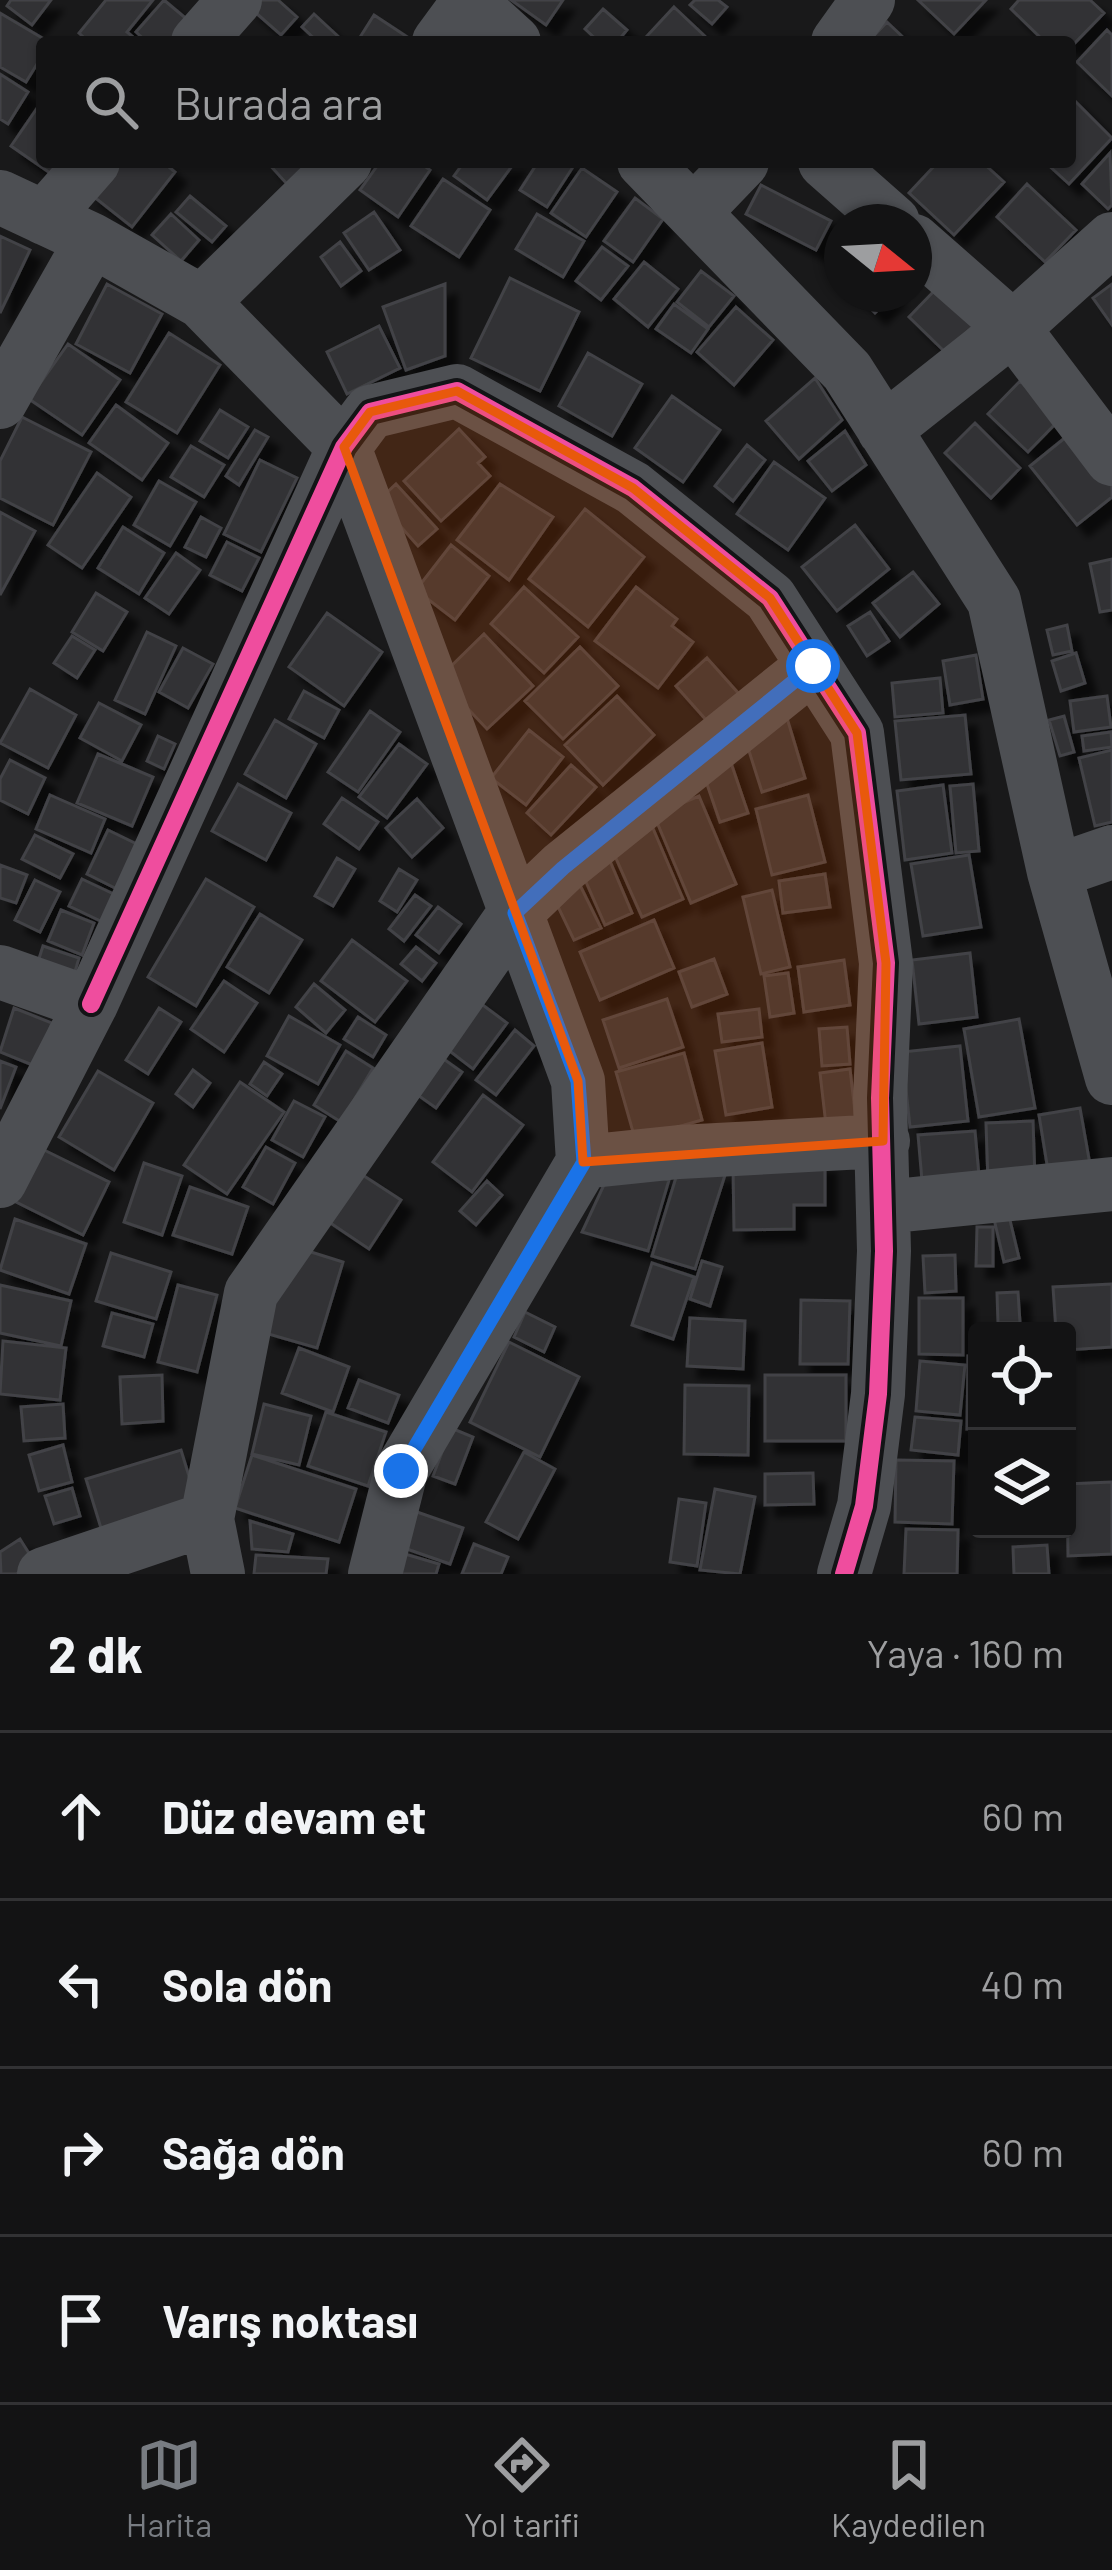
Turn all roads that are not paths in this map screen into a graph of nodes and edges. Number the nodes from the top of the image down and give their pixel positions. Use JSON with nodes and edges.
{"nodes":[{"id":1,"x":235,"y":0,"type":"edge"},
{"id":2,"x":469,"y":0,"type":"edge"},
{"id":3,"x":868,"y":0,"type":"edge"},
{"id":4,"x":203,"y":36,"type":"edge"},
{"id":5,"x":443,"y":36,"type":"edge"},
{"id":6,"x":508,"y":36,"type":"edge"},
{"id":7,"x":842,"y":36,"type":"edge"},
{"id":8,"x":88,"y":168,"type":"edge"},
{"id":9,"x":340,"y":168,"type":"edge"},
{"id":10,"x":650,"y":168,"type":"edge"},
{"id":11,"x":736,"y":168,"type":"edge"},
{"id":12,"x":832,"y":168,"type":"edge"},
{"id":13,"x":873,"y":204,"type":"edge"},
{"id":14,"x":695,"y":212,"type":"junction"},
{"id":15,"x":45,"y":218,"type":"edge"},
{"id":16,"x":1112,"y":239,"type":"edge"},
{"id":17,"x":932,"y":257,"type":"edge"},
{"id":18,"x":202,"y":302,"type":"junction"},
{"id":19,"x":1012,"y":328,"type":"junction"},
{"id":20,"x":0,"y":402,"type":"edge"},
{"id":21,"x":884,"y":430,"type":"junction"},
{"id":22,"x":344,"y":447,"type":"junction"},
{"id":23,"x":1112,"y":459,"type":"edge"},
{"id":24,"x":813,"y":666,"type":"junction"},
{"id":25,"x":1112,"y":851,"type":"edge"},
{"id":26,"x":1054,"y":872,"type":"junction"},
{"id":27,"x":515,"y":913,"type":"junction"},
{"id":28,"x":0,"y":972,"type":"edge"},
{"id":29,"x":91,"y":1004,"type":"junction"},
{"id":30,"x":1112,"y":1078,"type":"edge"},
{"id":31,"x":883,"y":1141,"type":"junction"},
{"id":32,"x":584,"y":1162,"type":"junction"},
{"id":33,"x":0,"y":1181,"type":"edge"},
{"id":34,"x":1112,"y":1184,"type":"edge"},
{"id":35,"x":884,"y":1207,"type":"junction"},
{"id":36,"x":207,"y":1519,"type":"junction"},
{"id":37,"x":44,"y":1574,"type":"edge"},
{"id":38,"x":218,"y":1574,"type":"edge"},
{"id":39,"x":375,"y":1574,"type":"edge"},
{"id":40,"x":844,"y":1574,"type":"edge"}],
"edges":[{"from":1,"to":4,"type":"street"},
{"from":2,"to":5,"type":"street"},
{"from":2,"to":6,"type":"street"},
{"from":3,"to":7,"type":"street"},
{"from":8,"to":15,"type":"street"},
{"from":9,"to":18,"type":"street"},
{"from":10,"to":14,"type":"street"},
{"from":11,"to":14,"type":"street"},
{"from":12,"to":13,"type":"street"},
{"from":14,"to":21,"type":"street"},
{"from":15,"to":18,"type":"street"},
{"from":15,"to":20,"type":"street"},
{"from":16,"to":19,"type":"street"},
{"from":17,"to":19,"type":"street"},
{"from":18,"to":22,"type":"street"},
{"from":19,"to":21,"type":"street"},
{"from":19,"to":23,"type":"street"},
{"from":21,"to":26,"type":"street"},
{"from":22,"to":24,"type":"street"},
{"from":22,"to":27,"type":"street"},
{"from":22,"to":29,"type":"street"},
{"from":24,"to":27,"type":"street"},
{"from":24,"to":31,"type":"street"},
{"from":25,"to":26,"type":"street"},
{"from":26,"to":30,"type":"street"},
{"from":27,"to":32,"type":"street"},
{"from":27,"to":36,"type":"street"},
{"from":28,"to":29,"type":"street"},
{"from":29,"to":33,"type":"street"},
{"from":31,"to":32,"type":"street"},
{"from":31,"to":35,"type":"street"},
{"from":32,"to":39,"type":"street"},
{"from":34,"to":35,"type":"street"},
{"from":35,"to":40,"type":"street"},
{"from":36,"to":37,"type":"street"},
{"from":36,"to":38,"type":"street"}]}
